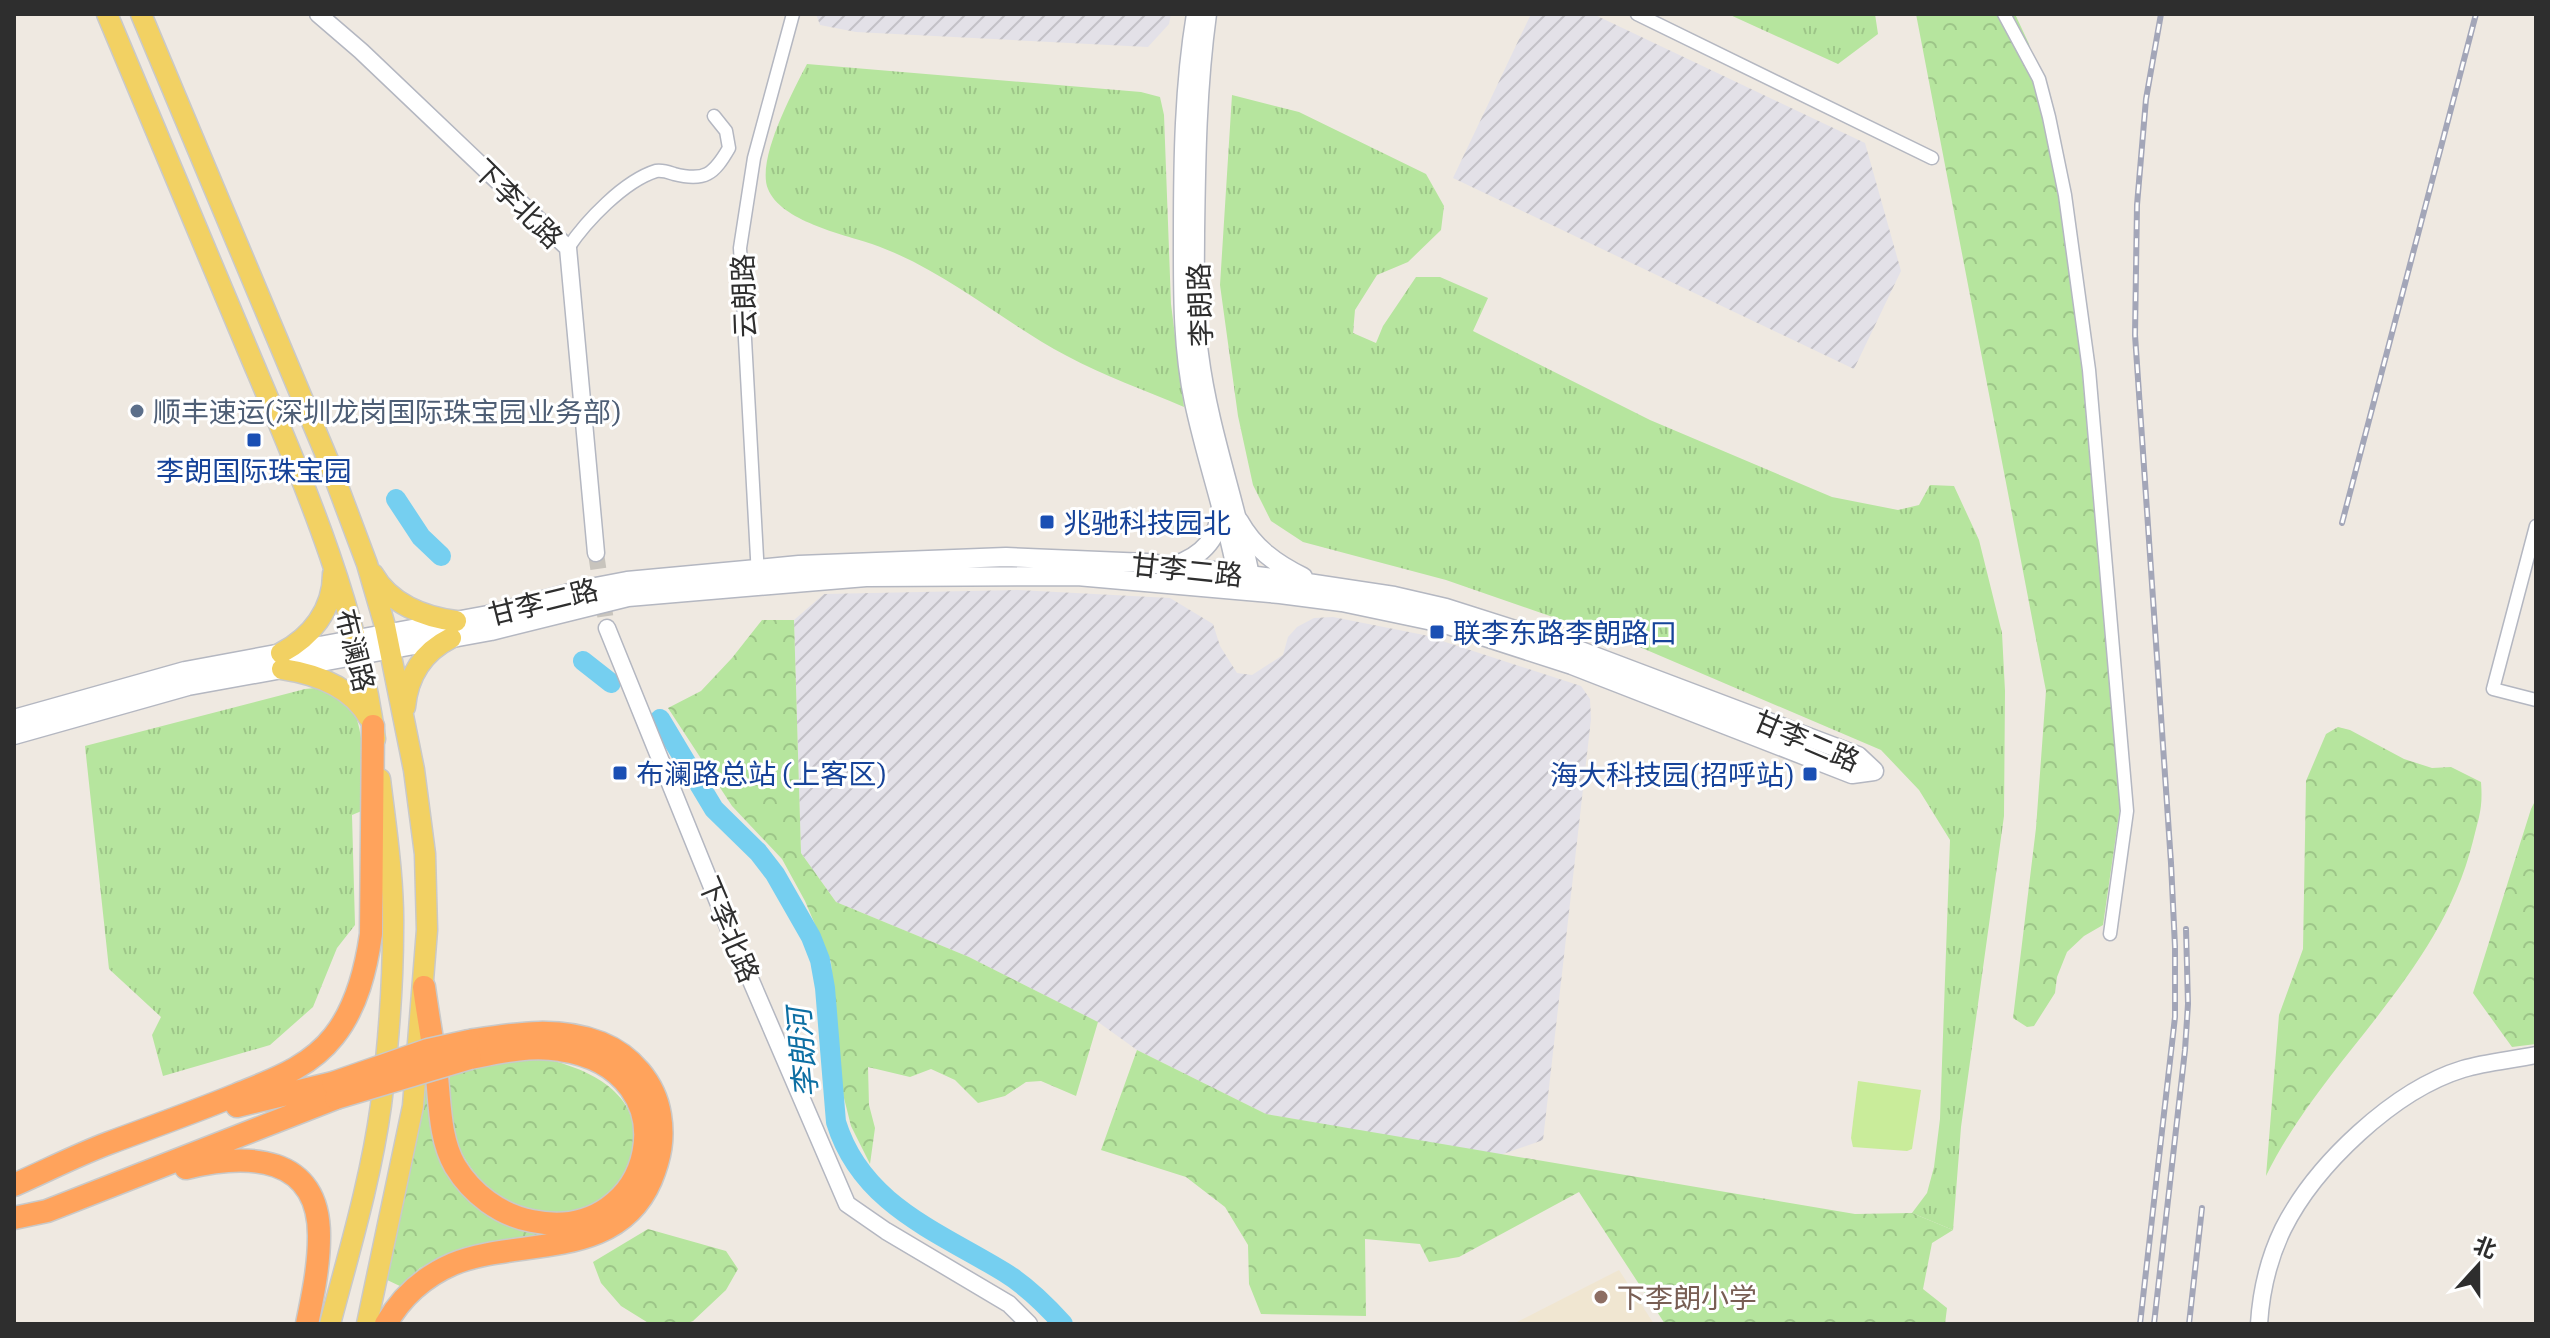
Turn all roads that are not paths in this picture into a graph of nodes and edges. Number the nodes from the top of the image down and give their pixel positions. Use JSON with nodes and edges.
{"nodes":[{"id":1,"x":107,"y":14,"type":"edge"},
{"id":2,"x":141,"y":14,"type":"edge"},
{"id":3,"x":318,"y":14,"type":"edge"},
{"id":4,"x":793,"y":14,"type":"edge"},
{"id":5,"x":1195,"y":14,"type":"edge"},
{"id":6,"x":1208,"y":14,"type":"edge"},
{"id":7,"x":1637,"y":14,"type":"edge"},
{"id":8,"x":2004,"y":14,"type":"edge"},
{"id":9,"x":714,"y":116,"type":"dead end"},
{"id":10,"x":1932,"y":158,"type":"dead end"},
{"id":11,"x":568,"y":248,"type":"junction"},
{"id":12,"x":1221,"y":505,"type":"junction"},
{"id":13,"x":1239,"y":521,"type":"junction"},
{"id":14,"x":2536,"y":526,"type":"edge"},
{"id":15,"x":596,"y":553,"type":"tunnel mouth"},
{"id":16,"x":333,"y":562,"type":"junction"},
{"id":17,"x":367,"y":564,"type":"junction"},
{"id":18,"x":1173,"y":566,"type":"junction"},
{"id":19,"x":758,"y":576,"type":"junction"},
{"id":20,"x":1245,"y":582,"type":"junction"},
{"id":21,"x":1325,"y":585,"type":"junction"},
{"id":22,"x":607,"y":628,"type":"tunnel mouth"},
{"id":23,"x":454,"y":630,"type":"junction"},
{"id":24,"x":388,"y":642,"type":"junction"},
{"id":25,"x":357,"y":647,"type":"junction"},
{"id":26,"x":282,"y":661,"type":"junction"},
{"id":27,"x":2536,"y":700,"type":"edge"},
{"id":28,"x":14,"y":719,"type":"edge"},
{"id":29,"x":404,"y":719,"type":"junction"},
{"id":30,"x":373,"y":726,"type":"junction"},
{"id":31,"x":14,"y":735,"type":"edge"},
{"id":32,"x":2110,"y":934,"type":"dead end"},
{"id":33,"x":424,"y":987,"type":"junction"},
{"id":34,"x":469,"y":1049,"type":"junction"},
{"id":35,"x":2536,"y":1055,"type":"edge"},
{"id":36,"x":335,"y":1091,"type":"junction"},
{"id":37,"x":180,"y":1118,"type":"junction"},
{"id":38,"x":18,"y":1182,"type":"edge"},
{"id":39,"x":122,"y":1183,"type":"junction"},
{"id":40,"x":47,"y":1211,"type":"junction"},
{"id":41,"x":14,"y":1218,"type":"edge"},
{"id":42,"x":14,"y":1229,"type":"edge"},
{"id":43,"x":307,"y":1324,"type":"edge"},
{"id":44,"x":330,"y":1324,"type":"edge"},
{"id":45,"x":367,"y":1324,"type":"edge"},
{"id":46,"x":386,"y":1324,"type":"edge"},
{"id":47,"x":1029,"y":1324,"type":"edge"},
{"id":48,"x":2259,"y":1324,"type":"edge"}],
"edges":[{"from":1,"to":16,"type":"main road","name":"布澜路"},
{"from":2,"to":17,"type":"main road","name":"布澜路"},
{"from":3,"to":11,"type":"street","name":"下李北路"},
{"from":4,"to":19,"type":"street","name":"云朗路"},
{"from":5,"to":12,"type":"street","name":"李朗路"},
{"from":6,"to":13,"type":"street","name":"李朗路"},
{"from":7,"to":10,"type":"street"},
{"from":8,"to":32,"type":"street"},
{"from":9,"to":11,"type":"street"},
{"from":11,"to":15,"type":"street","name":"下李北路"},
{"from":12,"to":18,"type":"main road"},
{"from":12,"to":20,"type":"street","name":"李朗路"},
{"from":13,"to":20,"type":"street","name":"李朗路"},
{"from":13,"to":21,"type":"main road"},
{"from":14,"to":27,"type":"street"},
{"from":16,"to":25,"type":"main road","name":"布澜路"},
{"from":16,"to":26,"type":"main road"},
{"from":17,"to":23,"type":"main road"},
{"from":17,"to":24,"type":"main road","name":"布澜路"},
{"from":18,"to":19,"type":"main road","name":"甘李二路"},
{"from":18,"to":20,"type":"main road","name":"甘李二路"},
{"from":19,"to":20,"type":"main road","name":"甘李二路"},
{"from":19,"to":23,"type":"main road","name":"甘李二路"},
{"from":20,"to":21,"type":"main road","name":"甘李二路"},
{"from":20,"to":21,"type":"main road","name":"甘李二路"},
{"from":22,"to":47,"type":"street","name":"下李北路"},
{"from":23,"to":24,"type":"main road","name":"甘李二路"},
{"from":23,"to":29,"type":"main road"},
{"from":24,"to":25,"type":"main road","name":"甘李二路"},
{"from":24,"to":29,"type":"main road","name":"布澜路"},
{"from":25,"to":26,"type":"main road","name":"甘李二路"},
{"from":25,"to":30,"type":"main road","name":"布澜路"},
{"from":26,"to":28,"type":"main road","name":"甘李二路"},
{"from":26,"to":30,"type":"main road"},
{"from":26,"to":31,"type":"main road","name":"甘李二路"},
{"from":29,"to":33,"type":"main road","name":"布澜路"},
{"from":30,"to":37,"type":"highway"},
{"from":30,"to":44,"type":"main road","name":"布澜路"},
{"from":33,"to":34,"type":"highway"},
{"from":33,"to":45,"type":"main road","name":"布澜路"},
{"from":34,"to":36,"type":"highway","bridge":true},
{"from":34,"to":46,"type":"highway"},
{"from":35,"to":48,"type":"street"},
{"from":36,"to":37,"type":"highway"},
{"from":36,"to":39,"type":"highway"},
{"from":37,"to":38,"type":"highway"},
{"from":39,"to":40,"type":"highway"},
{"from":39,"to":43,"type":"highway"},
{"from":40,"to":41,"type":"highway"},
{"from":40,"to":42,"type":"highway"}]}
